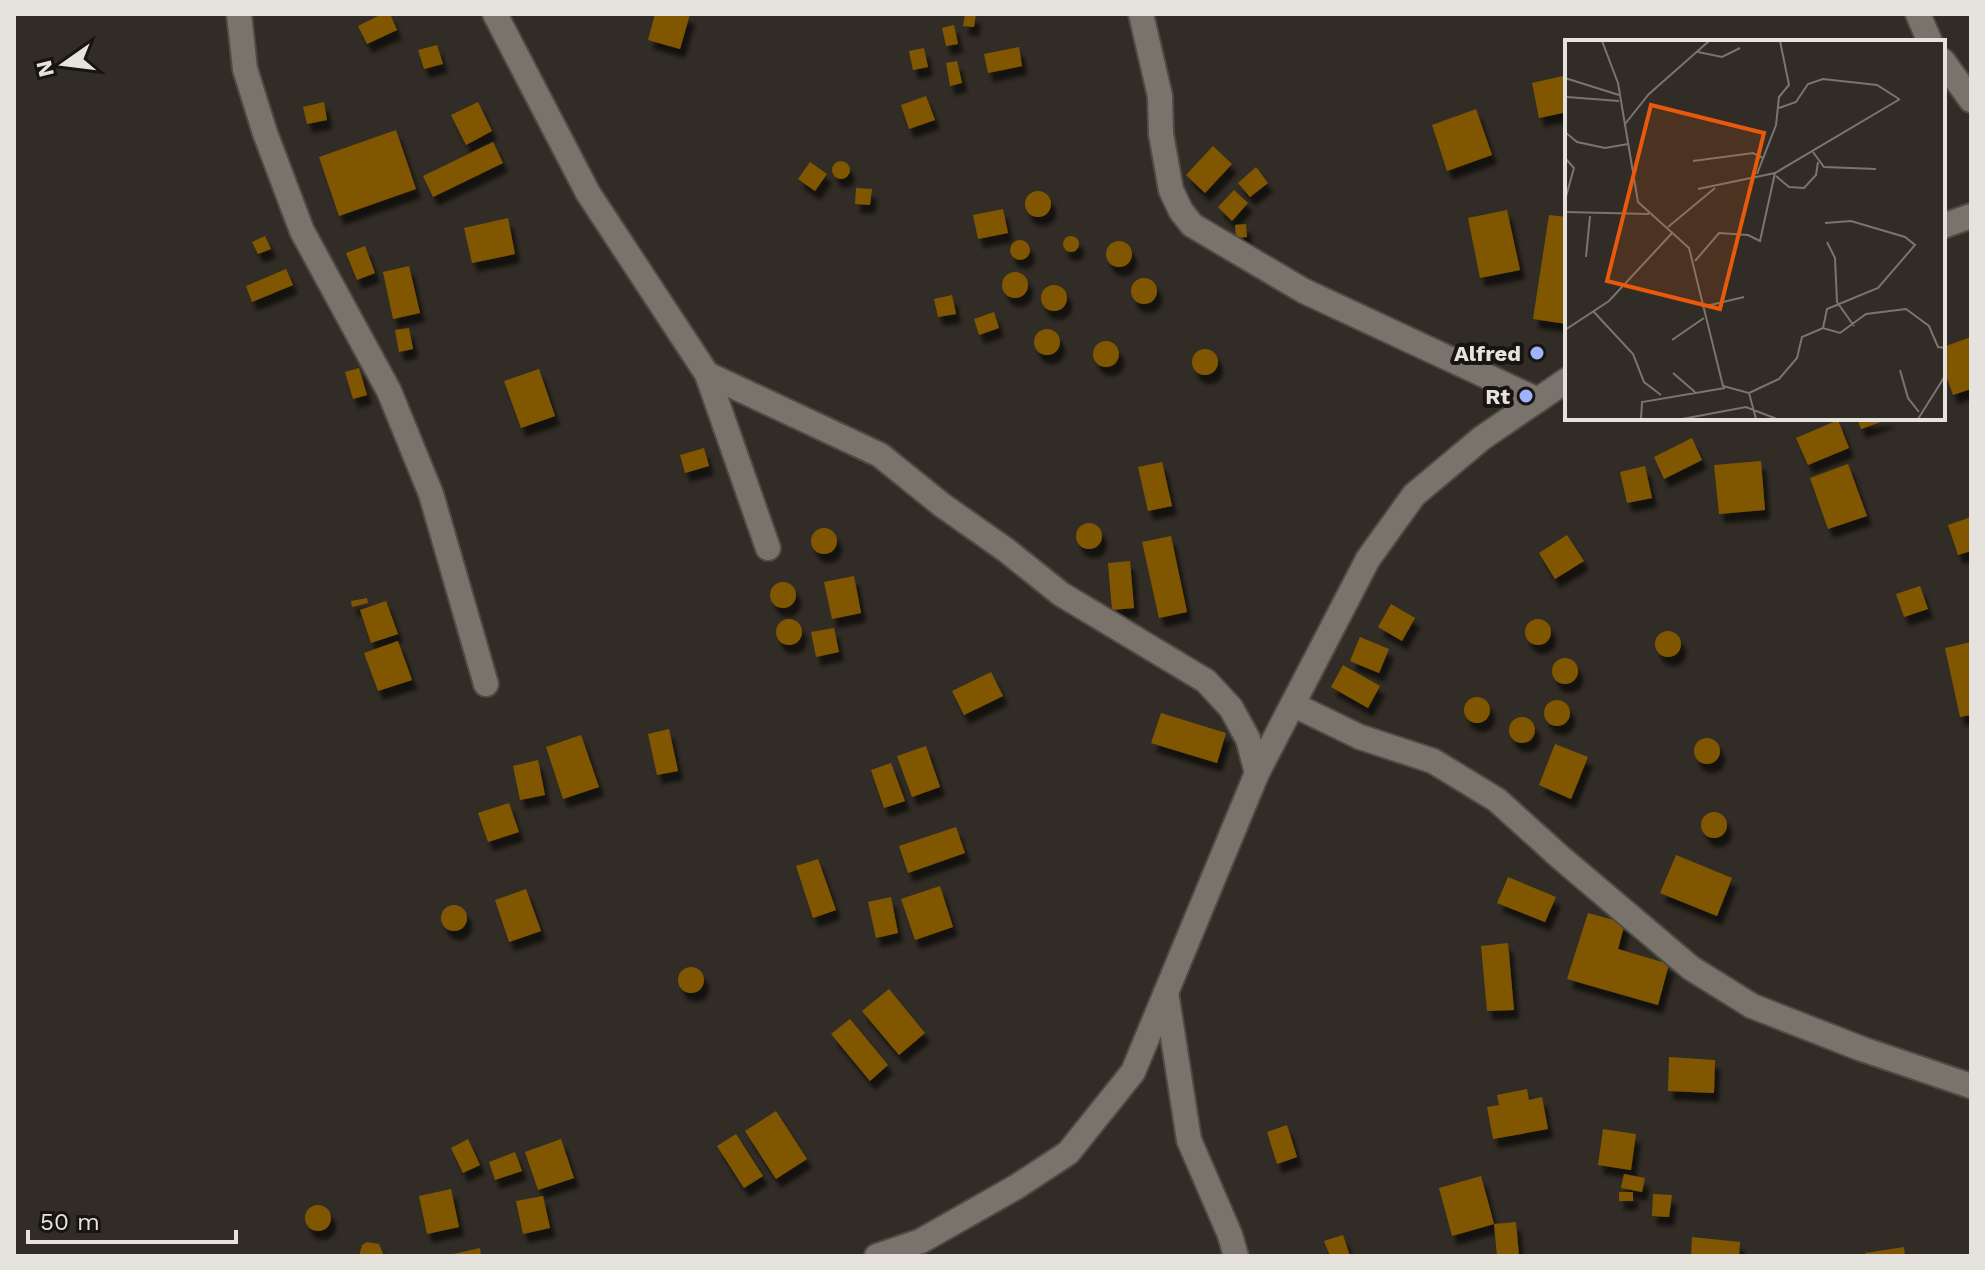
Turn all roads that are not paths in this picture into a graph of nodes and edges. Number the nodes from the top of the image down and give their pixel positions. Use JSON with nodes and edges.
{"nodes":[{"id":1,"x":239,"y":14,"type":"edge"},
{"id":2,"x":495,"y":14,"type":"edge"},
{"id":3,"x":1141,"y":14,"type":"edge"},
{"id":4,"x":1918,"y":14,"type":"edge"},
{"id":5,"x":1929,"y":40,"type":"edge"},
{"id":6,"x":1945,"y":64,"type":"edge"},
{"id":7,"x":1971,"y":100,"type":"edge"},
{"id":8,"x":1971,"y":216,"type":"edge"},
{"id":9,"x":1945,"y":225,"type":"edge"},
{"id":10,"x":707,"y":374,"type":"junction"},
{"id":11,"x":1565,"y":381,"type":"edge"},
{"id":12,"x":1538,"y":400,"type":"junction"},
{"id":13,"x":768,"y":548,"type":"dead end"},
{"id":14,"x":486,"y":684,"type":"dead end"},
{"id":15,"x":1294,"y":705,"type":"junction"},
{"id":16,"x":1257,"y":773,"type":"junction"},
{"id":17,"x":1166,"y":992,"type":"junction"},
{"id":18,"x":1971,"y":1086,"type":"edge"},
{"id":19,"x":877,"y":1256,"type":"edge"},
{"id":20,"x":1236,"y":1256,"type":"edge"}],
"edges":[{"from":1,"to":14,"type":"street"},
{"from":2,"to":10,"type":"street"},
{"from":3,"to":12,"type":"street"},
{"from":4,"to":5,"type":"street"},
{"from":6,"to":7,"type":"street"},
{"from":8,"to":9,"type":"street"},
{"from":10,"to":13,"type":"street"},
{"from":10,"to":16,"type":"street"},
{"from":11,"to":12,"type":"street"},
{"from":12,"to":15,"type":"street"},
{"from":15,"to":16,"type":"street"},
{"from":15,"to":18,"type":"street"},
{"from":16,"to":17,"type":"street"},
{"from":17,"to":19,"type":"street"},
{"from":17,"to":20,"type":"street"}]}
